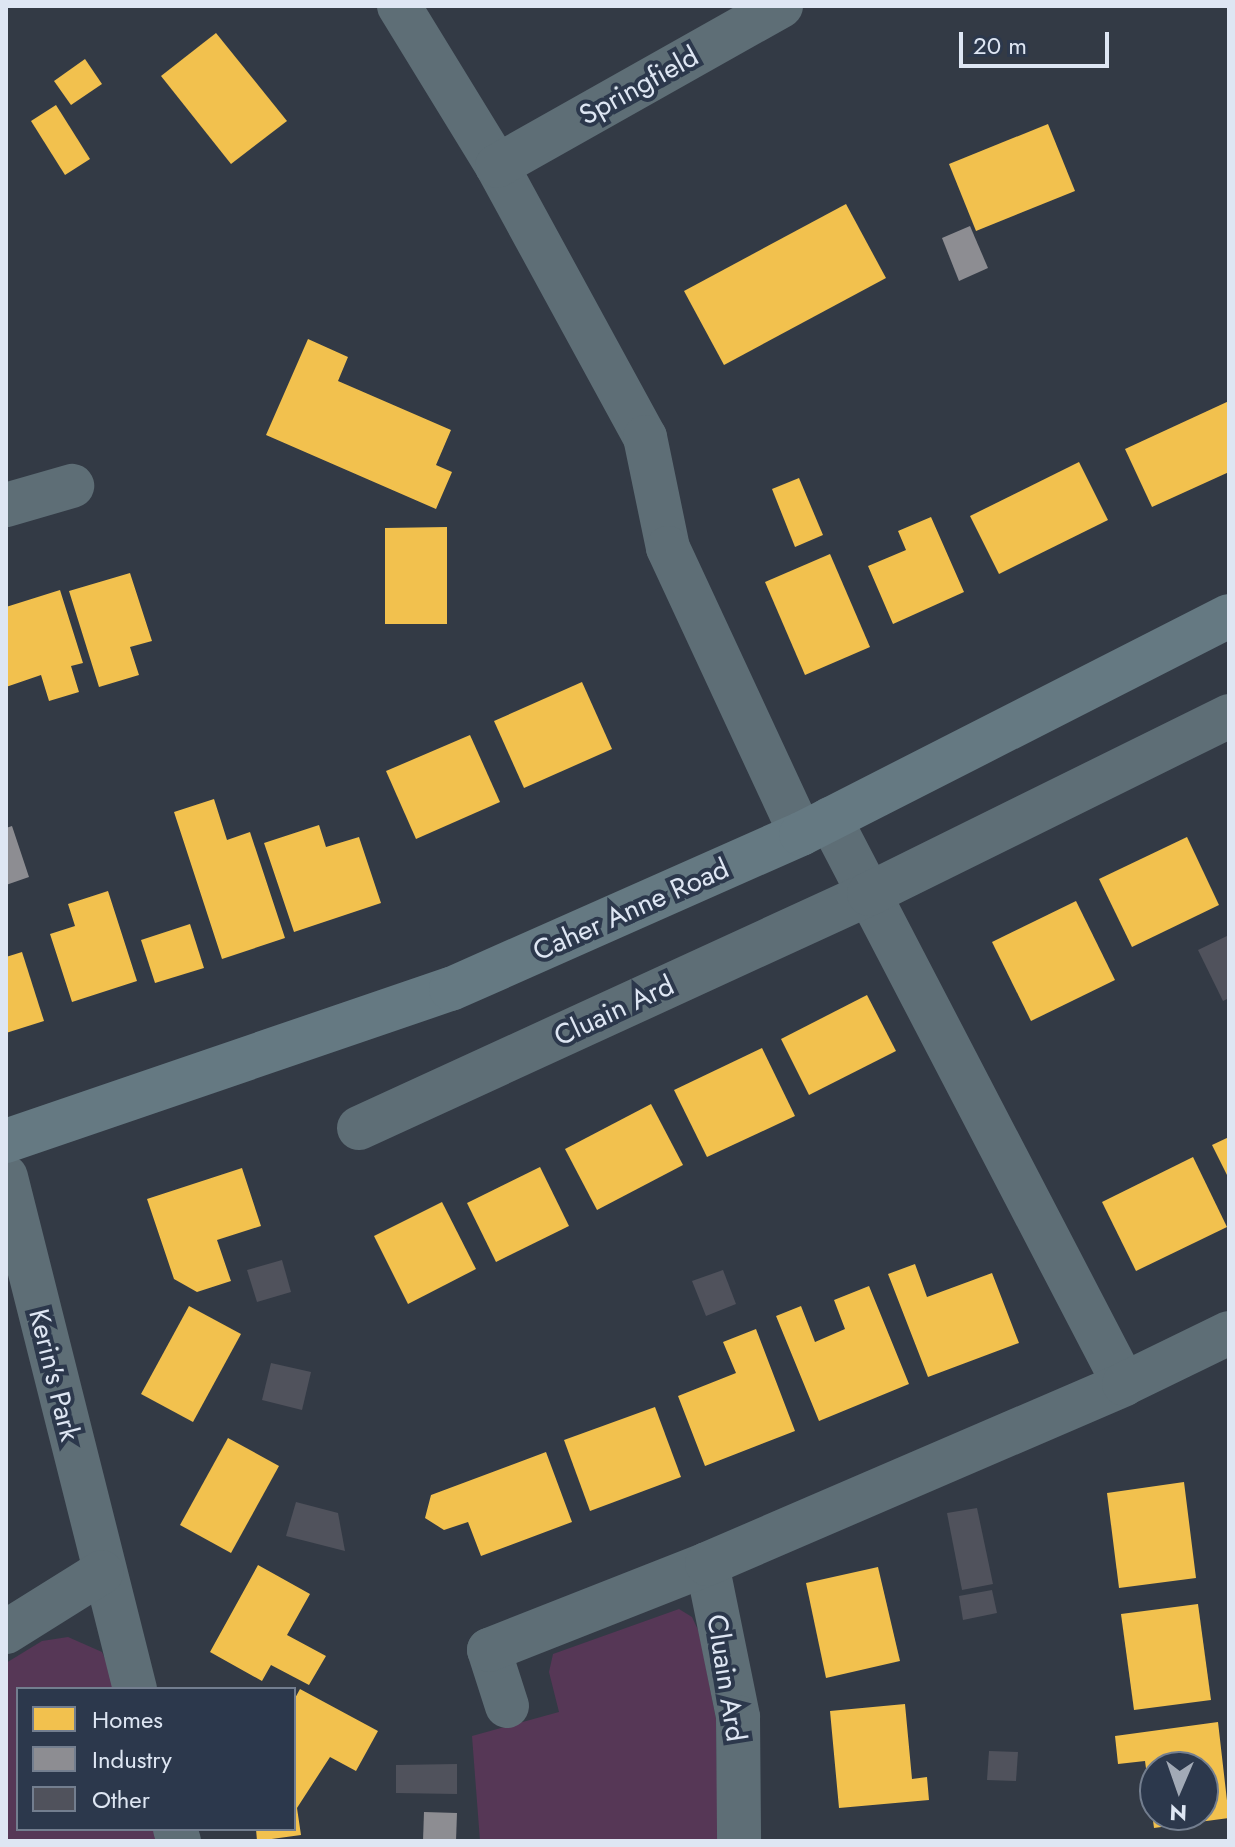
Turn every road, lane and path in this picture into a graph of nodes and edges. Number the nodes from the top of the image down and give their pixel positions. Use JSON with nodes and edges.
{"nodes":[{"id":1,"x":399,"y":6,"type":"edge"},
{"id":2,"x":781,"y":6,"type":"edge"},
{"id":3,"x":497,"y":166,"type":"junction"},
{"id":4,"x":72,"y":486,"type":"dead end"},
{"id":5,"x":6,"y":505,"type":"edge"},
{"id":6,"x":1229,"y":616,"type":"edge"},
{"id":7,"x":1229,"y":716,"type":"edge"},
{"id":8,"x":815,"y":826,"type":"junction"},
{"id":9,"x":869,"y":894,"type":"junction"},
{"id":10,"x":359,"y":1128,"type":"dead end"},
{"id":11,"x":6,"y":1141,"type":"edge"},
{"id":12,"x":6,"y":1177,"type":"edge"},
{"id":13,"x":1229,"y":1333,"type":"edge"},
{"id":14,"x":1124,"y":1384,"type":"junction"},
{"id":15,"x":707,"y":1564,"type":"junction"},
{"id":16,"x":102,"y":1572,"type":"junction"},
{"id":17,"x":6,"y":1632,"type":"edge"},
{"id":18,"x":134,"y":1687,"type":"edge"},
{"id":19,"x":507,"y":1706,"type":"dead end"},
{"id":20,"x":739,"y":1841,"type":"edge"}],
"edges":[{"from":1,"to":3,"type":"street"},
{"from":2,"to":3,"type":"street","name":"Springfield"},
{"from":3,"to":8,"type":"street"},
{"from":4,"to":5,"type":"street"},
{"from":6,"to":8,"type":"street","name":"Caher Anne Road"},
{"from":7,"to":9,"type":"street","name":"Cluain Ard"},
{"from":8,"to":9,"type":"street"},
{"from":8,"to":11,"type":"street","name":"Caher Anne Road"},
{"from":9,"to":10,"type":"street","name":"Cluain Ard"},
{"from":9,"to":14,"type":"street"},
{"from":12,"to":16,"type":"street","name":"Kerin's Park"},
{"from":13,"to":14,"type":"street"},
{"from":14,"to":15,"type":"street"},
{"from":15,"to":19,"type":"street"},
{"from":15,"to":20,"type":"street","name":"Cluain Ard"},
{"from":16,"to":17,"type":"street"},
{"from":16,"to":18,"type":"street","name":"Kerin's Park"}]}
